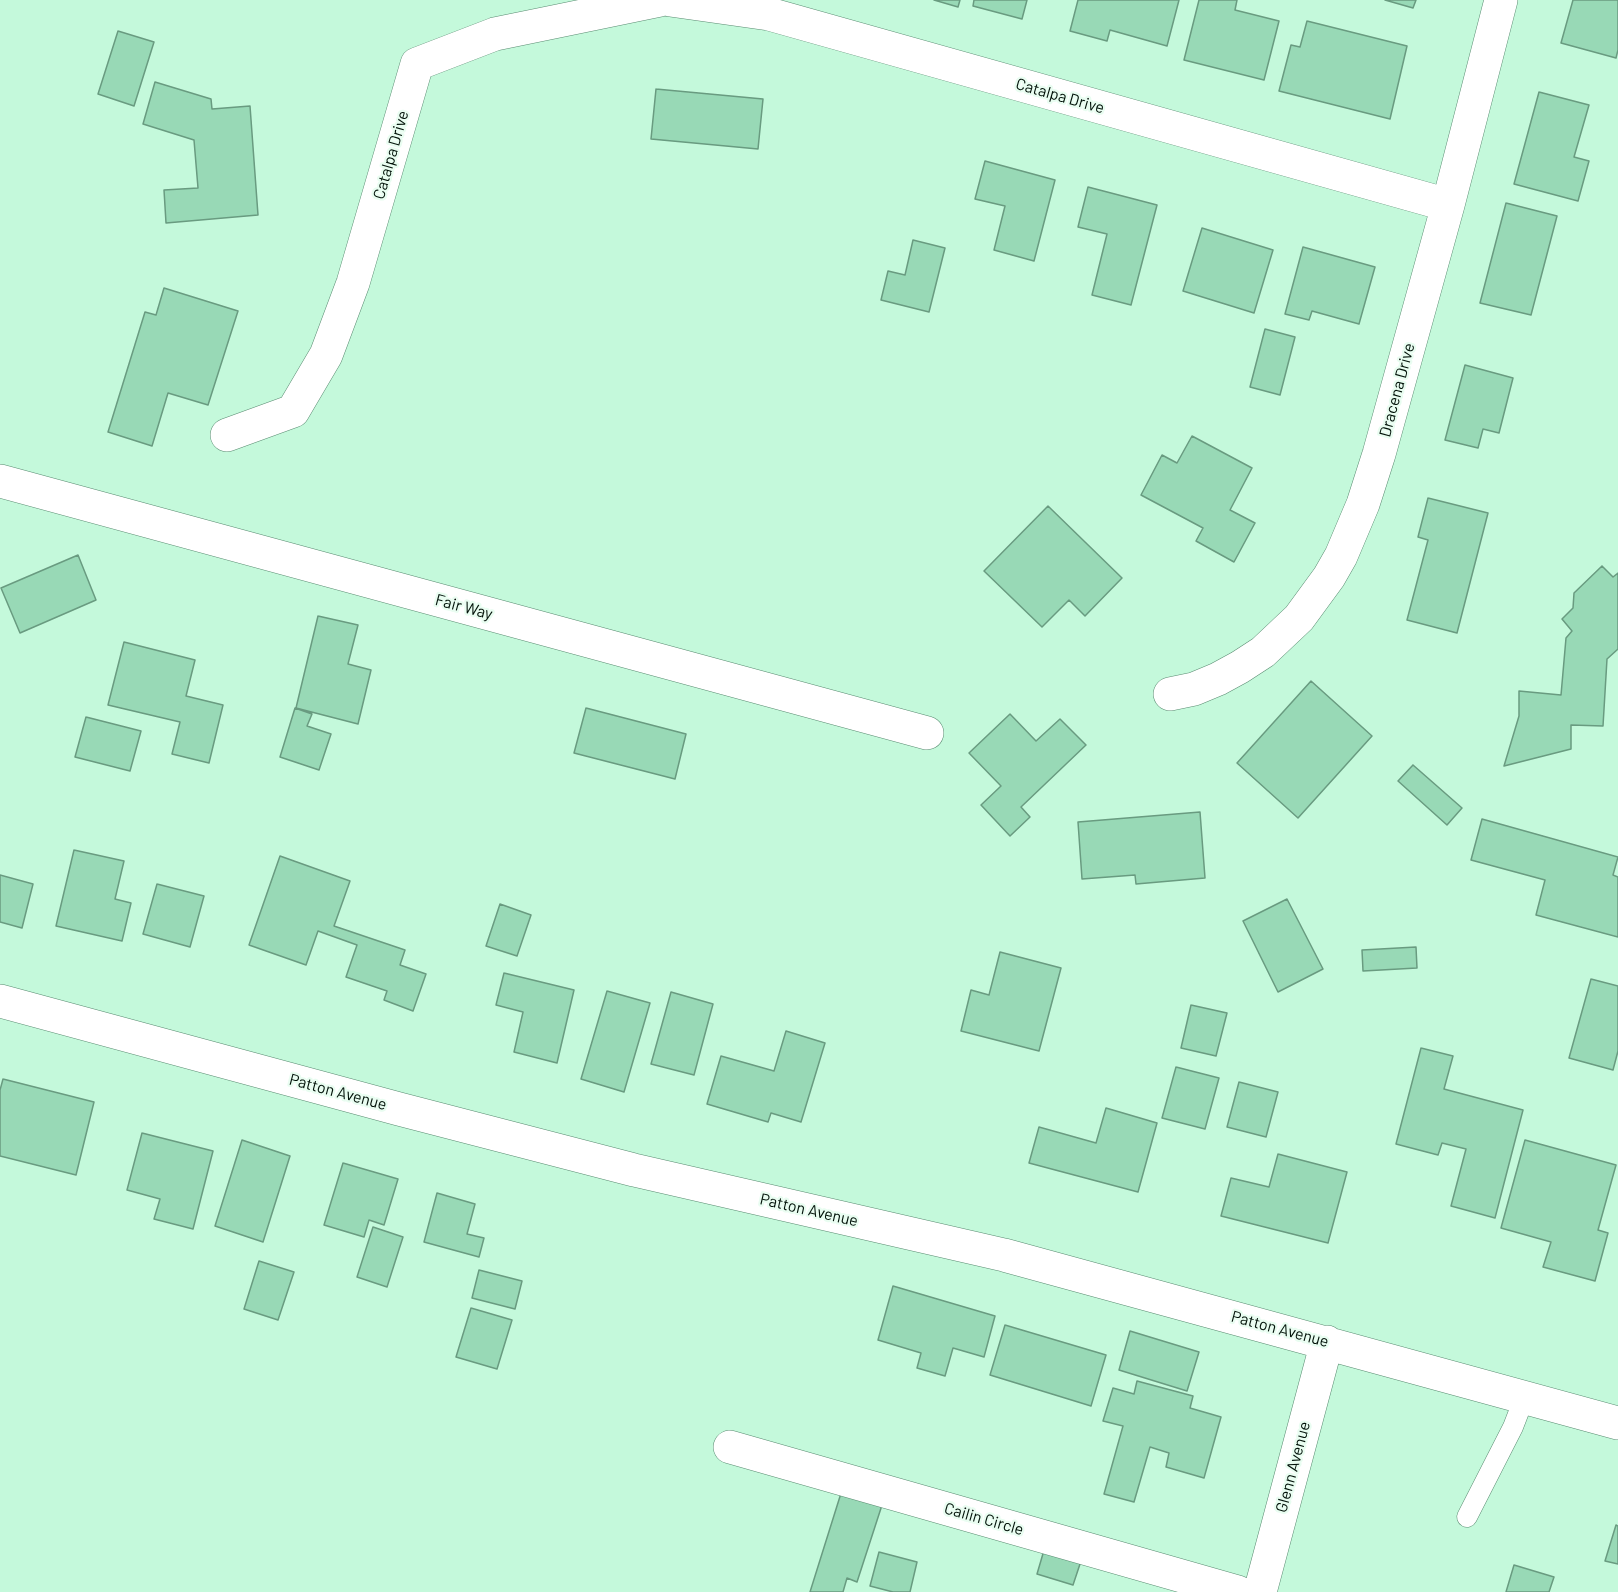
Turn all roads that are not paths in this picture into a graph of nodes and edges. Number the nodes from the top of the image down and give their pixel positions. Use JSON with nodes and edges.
{"nodes":[{"id":1,"x":660,"y":0,"type":"edge"},
{"id":2,"x":670,"y":0,"type":"edge"},
{"id":3,"x":1501,"y":0,"type":"edge"},
{"id":4,"x":1448,"y":205,"type":"junction"},
{"id":5,"x":227,"y":435,"type":"dead end"},
{"id":6,"x":0,"y":481,"type":"edge"},
{"id":7,"x":1170,"y":694,"type":"dead end"},
{"id":8,"x":927,"y":733,"type":"dead end"},
{"id":9,"x":0,"y":1001,"type":"edge"},
{"id":10,"x":1327,"y":1342,"type":"junction"},
{"id":11,"x":1525,"y":1396,"type":"junction"},
{"id":12,"x":1618,"y":1423,"type":"edge"},
{"id":13,"x":730,"y":1447,"type":"dead end"},
{"id":14,"x":1467,"y":1517,"type":"dead end"},
{"id":15,"x":1238,"y":1592,"type":"edge"},
{"id":16,"x":1260,"y":1592,"type":"edge"}],
"edges":[{"from":1,"to":5,"type":"street","name":"Catalpa Drive"},
{"from":2,"to":4,"type":"street","name":"Catalpa Drive"},
{"from":3,"to":4,"type":"street","name":"Dracena Drive"},
{"from":4,"to":7,"type":"street","name":"Dracena Drive"},
{"from":6,"to":8,"type":"street","name":"Fair Way"},
{"from":9,"to":10,"type":"street","name":"Patton Avenue"},
{"from":10,"to":11,"type":"street","name":"Patton Avenue"},
{"from":10,"to":16,"type":"street","name":"Glenn Avenue"},
{"from":11,"to":12,"type":"street","name":"Patton Avenue"},
{"from":11,"to":14,"type":"lane"},
{"from":13,"to":15,"type":"street","name":"Cailin Circle"}]}
